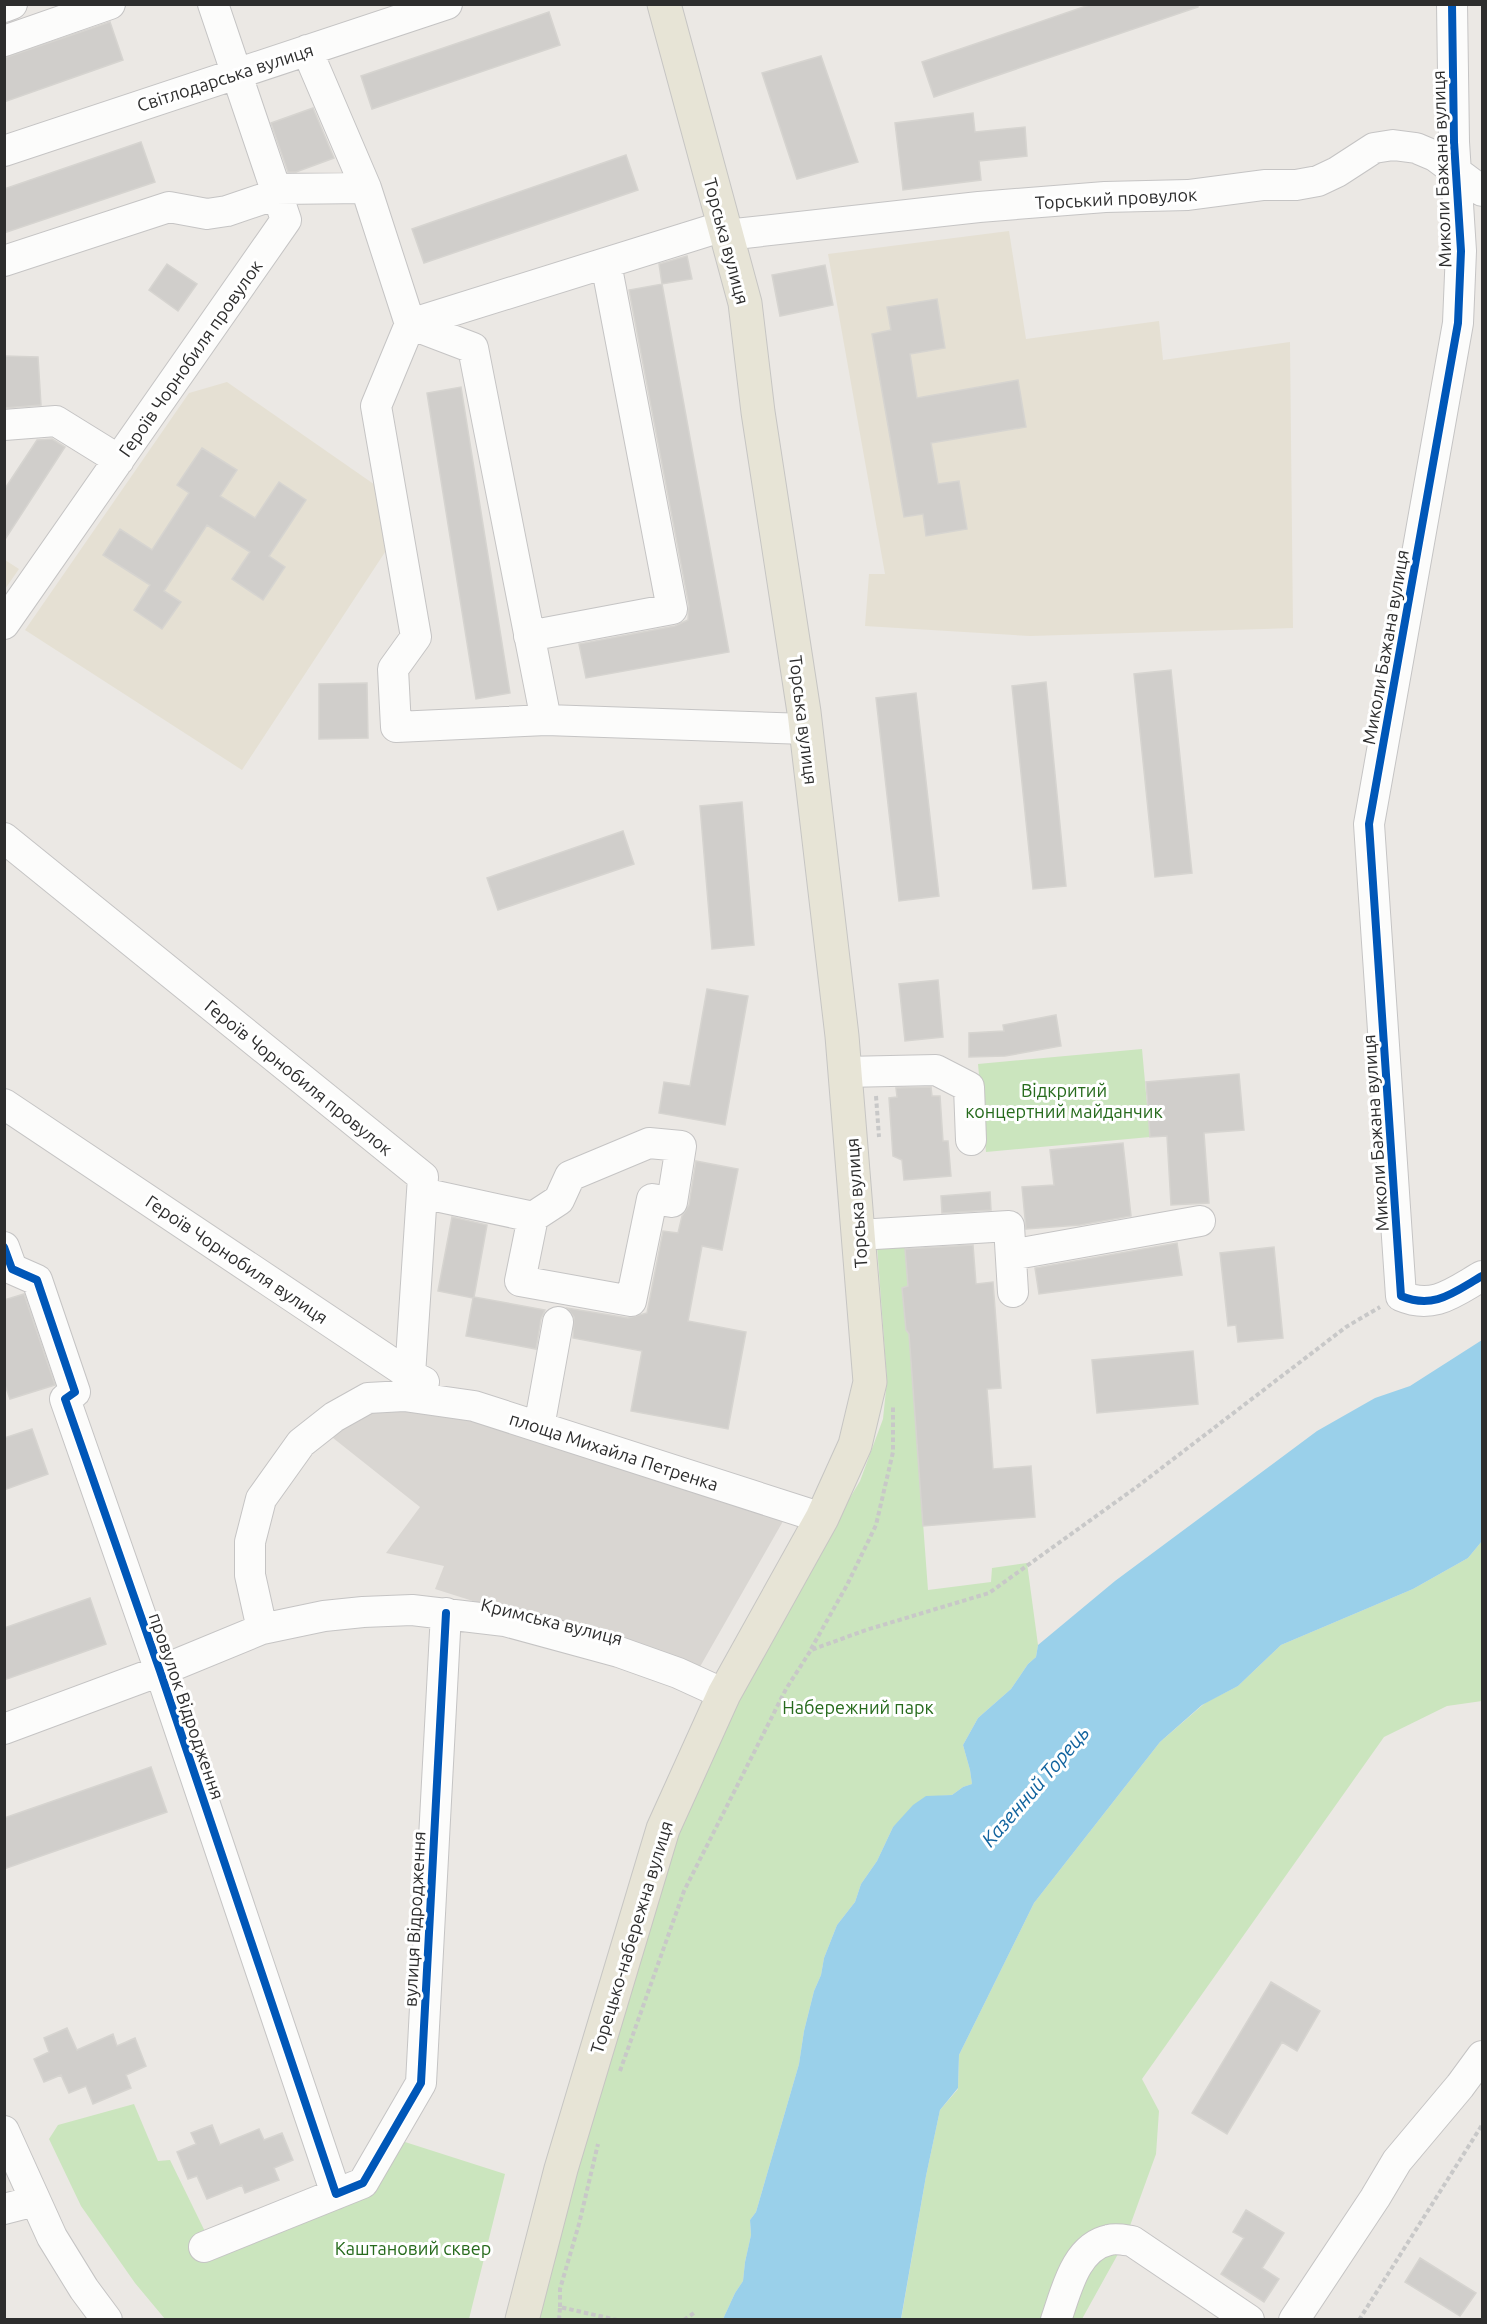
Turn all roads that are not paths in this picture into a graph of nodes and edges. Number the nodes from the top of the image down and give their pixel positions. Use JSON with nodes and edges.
{"nodes":[{"id":1,"x":12,"y":4,"type":"edge"},
{"id":2,"x":110,"y":4,"type":"edge"},
{"id":3,"x":213,"y":4,"type":"edge"},
{"id":4,"x":447,"y":4,"type":"edge"},
{"id":5,"x":664,"y":4,"type":"edge"},
{"id":6,"x":1452,"y":4,"type":"edge"},
{"id":7,"x":4,"y":7,"type":"edge"},
{"id":8,"x":4,"y":41,"type":"edge"},
{"id":9,"x":307,"y":50,"type":"junction"},
{"id":10,"x":237,"y":73,"type":"junction"},
{"id":11,"x":4,"y":151,"type":"edge"},
{"id":12,"x":1457,"y":170,"type":"junction"},
{"id":13,"x":366,"y":188,"type":"junction"},
{"id":14,"x":1482,"y":191,"type":"edge"},
{"id":15,"x":277,"y":192,"type":"junction"},
{"id":16,"x":725,"y":230,"type":"junction"},
{"id":17,"x":4,"y":261,"type":"edge"},
{"id":18,"x":606,"y":263,"type":"junction"},
{"id":19,"x":410,"y":324,"type":"junction"},
{"id":20,"x":4,"y":425,"type":"edge"},
{"id":21,"x":118,"y":460,"type":"junction"},
{"id":22,"x":4,"y":624,"type":"edge"},
{"id":23,"x":529,"y":636,"type":"junction"},
{"id":24,"x":546,"y":720,"type":"junction"},
{"id":25,"x":806,"y":729,"type":"junction"},
{"id":26,"x":4,"y":838,"type":"edge"},
{"id":27,"x":845,"y":1072,"type":"junction"},
{"id":28,"x":4,"y":1104,"type":"edge"},
{"id":29,"x":971,"y":1140,"type":"dead end"},
{"id":30,"x":422,"y":1193,"type":"junction"},
{"id":31,"x":533,"y":1217,"type":"junction"},
{"id":32,"x":1200,"y":1221,"type":"dead end"},
{"id":33,"x":858,"y":1235,"type":"junction"},
{"id":34,"x":4,"y":1247,"type":"edge"},
{"id":35,"x":1011,"y":1255,"type":"junction"},
{"id":36,"x":1482,"y":1276,"type":"edge"},
{"id":37,"x":1013,"y":1292,"type":"dead end"},
{"id":38,"x":560,"y":1308,"type":"junction"},
{"id":39,"x":407,"y":1385,"type":"junction"},
{"id":40,"x":539,"y":1427,"type":"junction"},
{"id":41,"x":855,"y":1445,"type":"joint"},
{"id":42,"x":822,"y":1518,"type":"junction"},
{"id":43,"x":446,"y":1613,"type":"junction"},
{"id":44,"x":262,"y":1629,"type":"junction"},
{"id":45,"x":160,"y":1671,"type":"junction"},
{"id":46,"x":724,"y":1694,"type":"junction"},
{"id":47,"x":4,"y":1729,"type":"edge"},
{"id":48,"x":1482,"y":2056,"type":"edge"},
{"id":49,"x":4,"y":2131,"type":"edge"},
{"id":50,"x":336,"y":2194,"type":"junction"},
{"id":51,"x":35,"y":2201,"type":"junction"},
{"id":52,"x":4,"y":2209,"type":"edge"},
{"id":53,"x":204,"y":2247,"type":"dead end"},
{"id":54,"x":107,"y":2319,"type":"edge"},
{"id":55,"x":522,"y":2319,"type":"edge"},
{"id":56,"x":1056,"y":2319,"type":"edge"},
{"id":57,"x":1248,"y":2319,"type":"edge"},
{"id":58,"x":1294,"y":2319,"type":"edge"}],
"edges":[{"from":1,"to":7,"type":"street"},
{"from":2,"to":8,"type":"street"},
{"from":3,"to":10,"type":"street","name":"Героїв Чорнобиля провулок"},
{"from":4,"to":9,"type":"street","name":"Світлодарська вулиця"},
{"from":5,"to":16,"type":"main road","name":"Торська вулиця"},
{"from":6,"to":12,"type":"street","name":"Миколи Бажана вулиця"},
{"from":9,"to":10,"type":"street","name":"Світлодарська вулиця"},
{"from":9,"to":13,"type":"street"},
{"from":10,"to":11,"type":"street","name":"Світлодарська вулиця"},
{"from":10,"to":15,"type":"street","name":"Героїв Чорнобиля провулок"},
{"from":12,"to":14,"type":"street","name":"Торський провулок"},
{"from":12,"to":16,"type":"street","name":"Торський провулок"},
{"from":12,"to":36,"type":"street","name":"Миколи Бажана вулиця"},
{"from":13,"to":15,"type":"street"},
{"from":13,"to":19,"type":"street"},
{"from":15,"to":17,"type":"street"},
{"from":15,"to":21,"type":"street","name":"Героїв Чорнобиля провулок"},
{"from":16,"to":18,"type":"street","name":"Торський провулок"},
{"from":16,"to":25,"type":"main road","name":"Торська вулиця"},
{"from":18,"to":19,"type":"street","name":"Торський провулок"},
{"from":18,"to":23,"type":"street"},
{"from":19,"to":23,"type":"street"},
{"from":19,"to":24,"type":"street"},
{"from":20,"to":21,"type":"street"},
{"from":21,"to":22,"type":"street","name":"Героїв Чорнобиля провулок"},
{"from":23,"to":24,"type":"street"},
{"from":24,"to":25,"type":"street"},
{"from":25,"to":27,"type":"main road","name":"Торська вулиця"},
{"from":26,"to":30,"type":"street","name":"Героїв Чорнобиля провулок"},
{"from":27,"to":29,"type":"street"},
{"from":27,"to":33,"type":"main road","name":"Торська вулиця"},
{"from":28,"to":39,"type":"street","name":"Героїв Чорнобиля вулиця"},
{"from":30,"to":31,"type":"street"},
{"from":30,"to":39,"type":"street","name":"Героїв Чорнобиля провулок"},
{"from":31,"to":38,"type":"street"},
{"from":31,"to":38,"type":"street"},
{"from":32,"to":35,"type":"street"},
{"from":33,"to":35,"type":"street"},
{"from":33,"to":41,"type":"main road","name":"Торська вулиця"},
{"from":34,"to":45,"type":"street","name":"провулок Відродження"},
{"from":35,"to":37,"type":"street"},
{"from":38,"to":40,"type":"street"},
{"from":39,"to":40,"type":"street","name":"площа Михайла Петренка"},
{"from":39,"to":44,"type":"street"},
{"from":40,"to":42,"type":"street","name":"площа Михайла Петренка"},
{"from":41,"to":42,"type":"main road","name":"Торецько-набережна вулиця"},
{"from":42,"to":46,"type":"main road","name":"Торецько-набережна вулиця"},
{"from":43,"to":44,"type":"street","name":"Кримська вулиця"},
{"from":43,"to":46,"type":"street","name":"Кримська вулиця"},
{"from":43,"to":50,"type":"street","name":"вулиця Відродження"},
{"from":44,"to":45,"type":"street","name":"Кримська вулиця"},
{"from":45,"to":47,"type":"street","name":"Кримська вулиця"},
{"from":45,"to":50,"type":"street","name":"провулок Відродження"},
{"from":46,"to":55,"type":"main road","name":"Торецько-набережна вулиця"},
{"from":48,"to":58,"type":"street"},
{"from":49,"to":51,"type":"street"},
{"from":50,"to":53,"type":"street","name":"вулиця Відродження"},
{"from":51,"to":52,"type":"street"},
{"from":51,"to":54,"type":"street"},
{"from":56,"to":57,"type":"street"}]}
